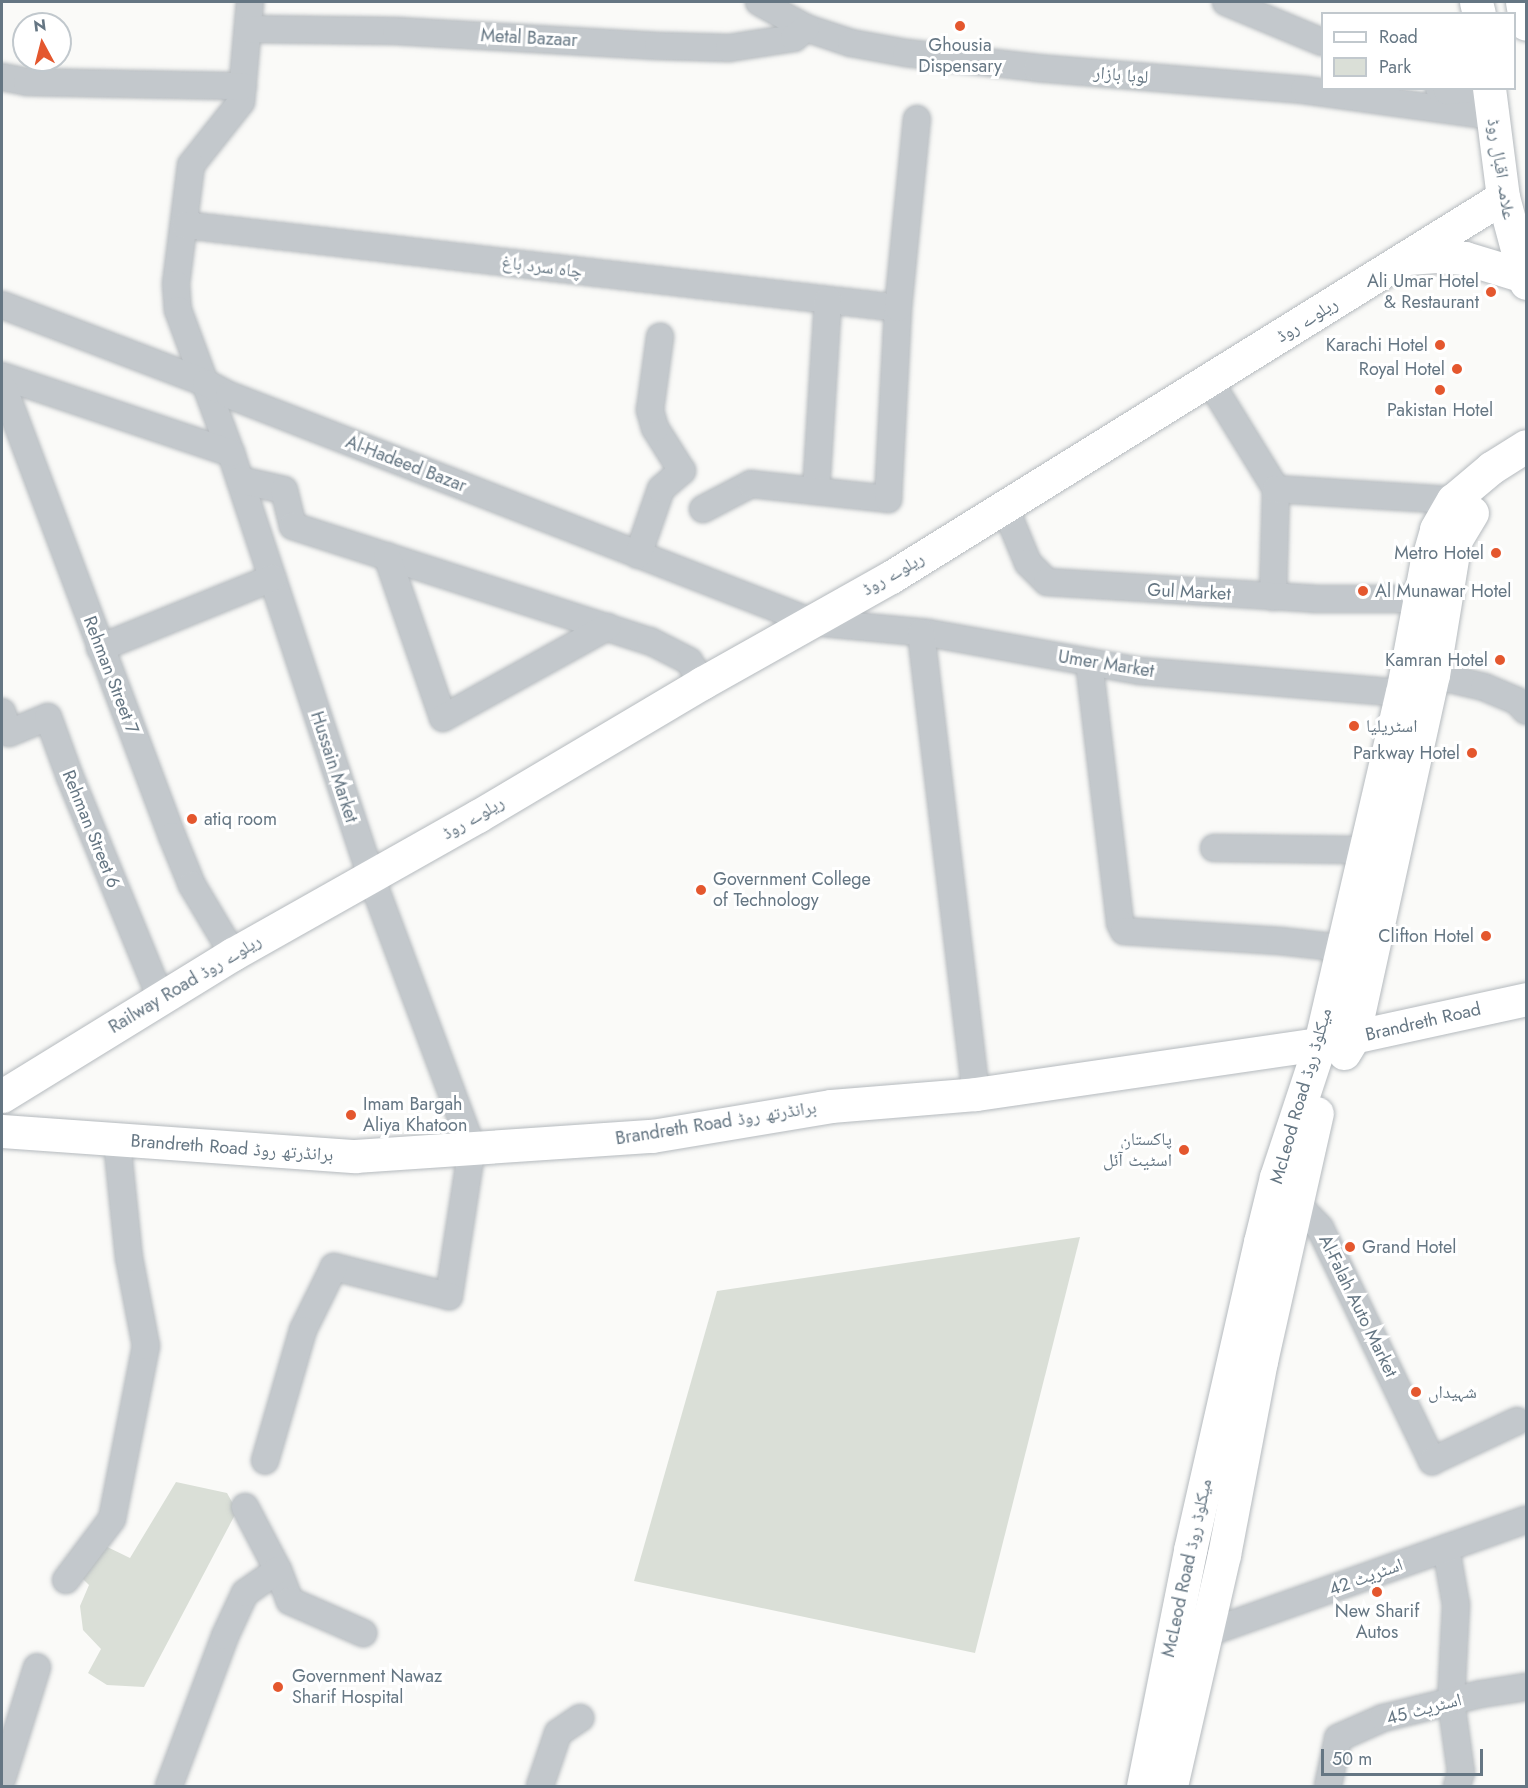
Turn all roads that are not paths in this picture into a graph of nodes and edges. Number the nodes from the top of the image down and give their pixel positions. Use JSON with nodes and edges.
{"nodes":[{"id":1,"x":250,"y":2,"type":"edge"},
{"id":2,"x":759,"y":2,"type":"edge"},
{"id":3,"x":1226,"y":2,"type":"edge"},
{"id":4,"x":1522,"y":2,"type":"edge"},
{"id":5,"x":1527,"y":24,"type":"edge"},
{"id":6,"x":248,"y":28,"type":"junction"},
{"id":7,"x":806,"y":28,"type":"junction"},
{"id":8,"x":1321,"y":41,"type":"edge"},
{"id":9,"x":2,"y":77,"type":"edge"},
{"id":10,"x":243,"y":86,"type":"junction"},
{"id":11,"x":1444,"y":90,"type":"edge"},
{"id":12,"x":1487,"y":98,"type":"edge"},
{"id":13,"x":917,"y":119,"type":"dead end"},
{"id":14,"x":1503,"y":197,"type":"junction"},
{"id":15,"x":185,"y":225,"type":"junction"},
{"id":16,"x":1408,"y":258,"type":"junction"},
{"id":17,"x":1525,"y":279,"type":"edge"},
{"id":18,"x":828,"y":300,"type":"junction"},
{"id":19,"x":2,"y":305,"type":"edge"},
{"id":20,"x":898,"y":308,"type":"junction"},
{"id":21,"x":660,"y":337,"type":"dead end"},
{"id":22,"x":1209,"y":380,"type":"junction"},
{"id":23,"x":206,"y":383,"type":"junction"},
{"id":24,"x":7,"y":384,"type":"edge"},
{"id":25,"x":1527,"y":446,"type":"edge"},
{"id":26,"x":231,"y":453,"type":"junction"},
{"id":27,"x":1527,"y":464,"type":"edge"},
{"id":28,"x":240,"y":480,"type":"junction"},
{"id":29,"x":1276,"y":489,"type":"junction"},
{"id":30,"x":816,"y":490,"type":"junction"},
{"id":31,"x":1453,"y":500,"type":"junction"},
{"id":32,"x":1004,"y":505,"type":"junction"},
{"id":33,"x":704,"y":509,"type":"dead end"},
{"id":34,"x":638,"y":555,"type":"junction"},
{"id":35,"x":387,"y":556,"type":"junction"},
{"id":36,"x":272,"y":578,"type":"junction"},
{"id":37,"x":1273,"y":597,"type":"junction"},
{"id":38,"x":1421,"y":599,"type":"junction"},
{"id":39,"x":812,"y":622,"type":"junction"},
{"id":40,"x":607,"y":627,"type":"junction"},
{"id":41,"x":921,"y":633,"type":"junction"},
{"id":42,"x":100,"y":648,"type":"junction"},
{"id":43,"x":1089,"y":662,"type":"junction"},
{"id":44,"x":1433,"y":675,"type":"junction"},
{"id":45,"x":702,"y":683,"type":"junction"},
{"id":46,"x":1402,"y":693,"type":"junction"},
{"id":47,"x":1527,"y":711,"type":"edge"},
{"id":48,"x":4,"y":727,"type":"edge"},
{"id":49,"x":1214,"y":848,"type":"dead end"},
{"id":50,"x":1364,"y":850,"type":"junction"},
{"id":51,"x":371,"y":877,"type":"junction"},
{"id":52,"x":1341,"y":948,"type":"junction"},
{"id":53,"x":233,"y":954,"type":"junction"},
{"id":54,"x":161,"y":999,"type":"junction"},
{"id":55,"x":1527,"y":999,"type":"edge"},
{"id":56,"x":1353,"y":1038,"type":"junction"},
{"id":57,"x":1320,"y":1044,"type":"junction"},
{"id":58,"x":976,"y":1094,"type":"junction"},
{"id":59,"x":2,"y":1096,"type":"edge"},
{"id":60,"x":2,"y":1131,"type":"edge"},
{"id":61,"x":117,"y":1141,"type":"junction"},
{"id":62,"x":472,"y":1148,"type":"junction"},
{"id":63,"x":1295,"y":1202,"type":"junction"},
{"id":64,"x":1517,"y":1421,"type":"dead end"},
{"id":65,"x":265,"y":1461,"type":"dead end"},
{"id":66,"x":245,"y":1507,"type":"dead end"},
{"id":67,"x":1527,"y":1520,"type":"edge"},
{"id":68,"x":1446,"y":1548,"type":"junction"},
{"id":69,"x":1190,"y":1550,"type":"junction"},
{"id":70,"x":1224,"y":1556,"type":"junction"},
{"id":71,"x":278,"y":1570,"type":"junction"},
{"id":72,"x":66,"y":1580,"type":"dead end"},
{"id":73,"x":363,"y":1633,"type":"dead end"},
{"id":74,"x":1205,"y":1634,"type":"junction"},
{"id":75,"x":37,"y":1667,"type":"dead end"},
{"id":76,"x":1527,"y":1687,"type":"edge"},
{"id":77,"x":1451,"y":1701,"type":"junction"},
{"id":78,"x":580,"y":1718,"type":"dead end"},
{"id":79,"x":2,"y":1779,"type":"edge"},
{"id":80,"x":169,"y":1786,"type":"edge"},
{"id":81,"x":540,"y":1786,"type":"edge"},
{"id":82,"x":1143,"y":1786,"type":"edge"},
{"id":83,"x":1171,"y":1786,"type":"edge"},
{"id":84,"x":1328,"y":1786,"type":"edge"},
{"id":85,"x":1457,"y":1786,"type":"edge"}],
"edges":[{"from":1,"to":6,"type":"street","name":"Hussain Market"},
{"from":2,"to":7,"type":"street","name":"لوہا بازار"},
{"from":3,"to":8,"type":"street"},
{"from":4,"to":5,"type":"main road"},
{"from":6,"to":7,"type":"street","name":"Metal Bazaar"},
{"from":6,"to":10,"type":"street","name":"Hussain Market"},
{"from":7,"to":12,"type":"street","name":"لوہا بازار"},
{"from":9,"to":10,"type":"street"},
{"from":10,"to":15,"type":"street","name":"Hussain Market"},
{"from":11,"to":12,"type":"street"},
{"from":12,"to":14,"type":"main road","name":"علامہ اقبال روڈ"},
{"from":13,"to":20,"type":"street"},
{"from":14,"to":16,"type":"main road","name":"ریلوے روڈ"},
{"from":14,"to":17,"type":"main road","name":"علامہ اقبال روڈ"},
{"from":15,"to":18,"type":"street","name":"چاہ سرد باغ"},
{"from":15,"to":23,"type":"street","name":"Hussain Market"},
{"from":16,"to":17,"type":"main road","name":"ریلوے روڈ"},
{"from":16,"to":22,"type":"main road","name":"ریلوے روڈ"},
{"from":18,"to":20,"type":"street","name":"چاہ سرد باغ"},
{"from":18,"to":30,"type":"street"},
{"from":19,"to":23,"type":"street","name":"Al-Hadeed Bazar"},
{"from":20,"to":30,"type":"street"},
{"from":21,"to":34,"type":"street"},
{"from":22,"to":29,"type":"street"},
{"from":22,"to":32,"type":"main road","name":"ریلوے روڈ"},
{"from":23,"to":26,"type":"street","name":"Hussain Market"},
{"from":23,"to":34,"type":"street","name":"Al-Hadeed Bazar"},
{"from":24,"to":26,"type":"street"},
{"from":24,"to":42,"type":"street","name":"Rehman Street 7"},
{"from":25,"to":31,"type":"main road","name":"McLeod Road میکلوڈ روڈ"},
{"from":26,"to":28,"type":"street","name":"Hussain Market"},
{"from":27,"to":44,"type":"main road","name":"McLeod Road میکلوڈ روڈ"},
{"from":28,"to":35,"type":"street"},
{"from":28,"to":36,"type":"street","name":"Hussain Market"},
{"from":29,"to":31,"type":"street"},
{"from":29,"to":37,"type":"street"},
{"from":30,"to":33,"type":"street"},
{"from":31,"to":38,"type":"main road","name":"McLeod Road میکلوڈ روڈ"},
{"from":32,"to":37,"type":"street","name":"Gul Market"},
{"from":32,"to":39,"type":"main road","name":"ریلوے روڈ"},
{"from":34,"to":39,"type":"street","name":"Al-Hadeed Bazar"},
{"from":35,"to":40,"type":"street"},
{"from":35,"to":40,"type":"street"},
{"from":36,"to":42,"type":"street"},
{"from":36,"to":51,"type":"street","name":"Hussain Market"},
{"from":37,"to":38,"type":"street","name":"Gul Market"},
{"from":38,"to":46,"type":"main road","name":"McLeod Road میکلوڈ روڈ"},
{"from":39,"to":41,"type":"street","name":"Umer Market"},
{"from":39,"to":45,"type":"main road","name":"ریلوے روڈ"},
{"from":40,"to":45,"type":"street"},
{"from":41,"to":43,"type":"street","name":"Umer Market"},
{"from":41,"to":58,"type":"street"},
{"from":42,"to":53,"type":"street","name":"Rehman Street 7"},
{"from":43,"to":46,"type":"street","name":"Umer Market"},
{"from":43,"to":52,"type":"street"},
{"from":44,"to":47,"type":"street"},
{"from":44,"to":56,"type":"main road","name":"McLeod Road میکلوڈ روڈ"},
{"from":45,"to":51,"type":"main road","name":"ریلوے روڈ"},
{"from":46,"to":50,"type":"main road","name":"McLeod Road میکلوڈ روڈ"},
{"from":48,"to":54,"type":"street","name":"Rehman Street 6"},
{"from":49,"to":50,"type":"street"},
{"from":50,"to":52,"type":"main road","name":"McLeod Road میکلوڈ روڈ"},
{"from":51,"to":53,"type":"main road","name":"Railway Road ریلوے روڈ"},
{"from":51,"to":62,"type":"street","name":"Hussain Market"},
{"from":52,"to":57,"type":"main road","name":"McLeod Road میکلوڈ روڈ"},
{"from":53,"to":54,"type":"main road","name":"Railway Road ریلوے روڈ"},
{"from":54,"to":59,"type":"main road","name":"Railway Road ریلوے روڈ"},
{"from":55,"to":56,"type":"main road","name":"Brandreth Road"},
{"from":56,"to":57,"type":"main road","name":"Brandreth Road"},
{"from":56,"to":63,"type":"main road","name":"McLeod Road میکلوڈ روڈ"},
{"from":57,"to":58,"type":"main road","name":"Brandreth Road برانڈرتھ روڈ"},
{"from":57,"to":69,"type":"main road","name":"McLeod Road میکلوڈ روڈ"},
{"from":58,"to":62,"type":"main road","name":"Brandreth Road برانڈرتھ روڈ"},
{"from":60,"to":61,"type":"main road","name":"Brandreth Road برانڈرتھ روڈ"},
{"from":61,"to":62,"type":"main road","name":"Brandreth Road برانڈرتھ روڈ"},
{"from":61,"to":72,"type":"street"},
{"from":62,"to":65,"type":"street"},
{"from":63,"to":64,"type":"street","name":"Al-Falah Auto Market"},
{"from":63,"to":70,"type":"main road","name":"McLeod Road میکلوڈ روڈ"},
{"from":66,"to":71,"type":"street"},
{"from":67,"to":68,"type":"street","name":"اسٹریٹ 42"},
{"from":68,"to":74,"type":"street","name":"اسٹریٹ 42"},
{"from":68,"to":77,"type":"street"},
{"from":69,"to":70,"type":"main road"},
{"from":69,"to":82,"type":"main road","name":"McLeod Road میکلوڈ روڈ"},
{"from":70,"to":74,"type":"main road","name":"McLeod Road میکلوڈ روڈ"},
{"from":71,"to":73,"type":"street"},
{"from":71,"to":80,"type":"street"},
{"from":74,"to":83,"type":"main road","name":"McLeod Road میکلوڈ روڈ"},
{"from":75,"to":79,"type":"street"},
{"from":76,"to":77,"type":"street","name":"اسٹریٹ 45"},
{"from":77,"to":84,"type":"street","name":"اسٹریٹ 45"},
{"from":77,"to":85,"type":"street"},
{"from":78,"to":81,"type":"street"}]}
